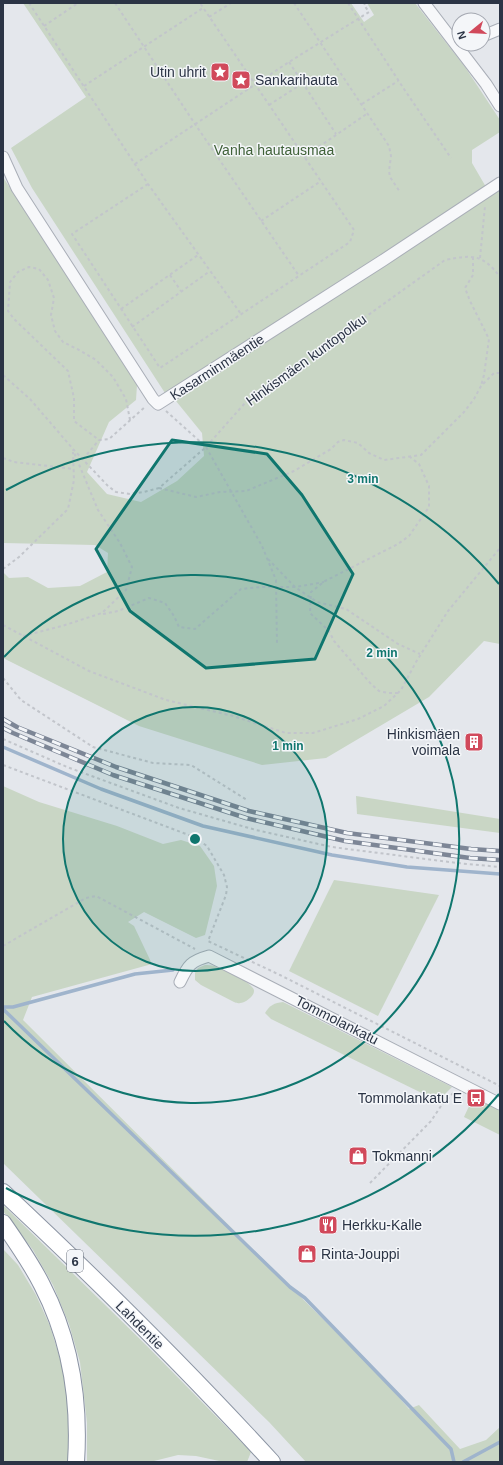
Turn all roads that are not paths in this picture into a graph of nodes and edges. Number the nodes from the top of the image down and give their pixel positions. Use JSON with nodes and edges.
{"nodes":[{"id":1,"x":424,"y":3,"type":"edge"},
{"id":2,"x":451,"y":34,"type":"edge"},
{"id":3,"x":465,"y":52,"type":"edge"},
{"id":4,"x":500,"y":106,"type":"edge"},
{"id":5,"x":3,"y":157,"type":"edge"},
{"id":6,"x":500,"y":183,"type":"edge"},
{"id":7,"x":180,"y":982,"type":"dead end"},
{"id":8,"x":500,"y":1104,"type":"edge"},
{"id":9,"x":3,"y":1192,"type":"edge"},
{"id":10,"x":3,"y":1223,"type":"edge"},
{"id":11,"x":76,"y":1462,"type":"edge"},
{"id":12,"x":272,"y":1462,"type":"edge"}],
"edges":[{"from":1,"to":2,"type":"street"},
{"from":3,"to":4,"type":"street"},
{"from":5,"to":6,"type":"street","name":"Kasarminmäentie"},
{"from":7,"to":8,"type":"street","name":"Tommolankatu"},
{"from":9,"to":12,"type":"highway","name":"Lahdentie","number":"6"},
{"from":10,"to":11,"type":"highway"}]}
